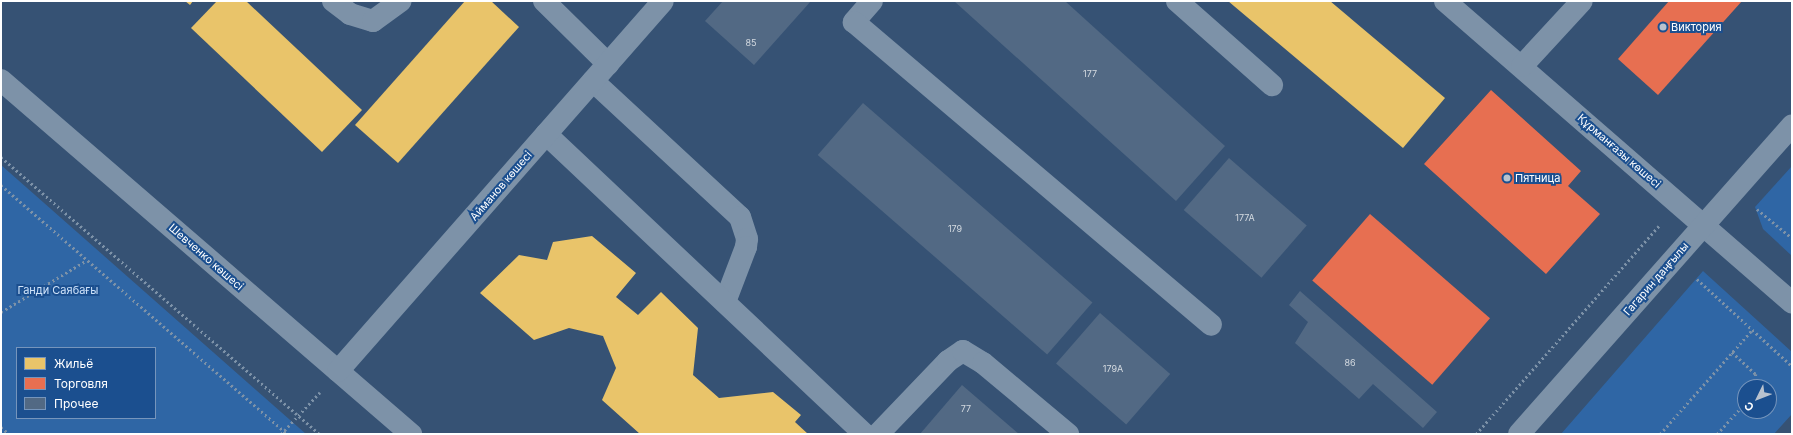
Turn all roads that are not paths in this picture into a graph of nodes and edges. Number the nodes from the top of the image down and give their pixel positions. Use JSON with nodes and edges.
{"nodes":[{"id":1,"x":333,"y":1,"type":"edge"},
{"id":2,"x":401,"y":1,"type":"edge"},
{"id":3,"x":544,"y":1,"type":"edge"},
{"id":4,"x":663,"y":1,"type":"edge"},
{"id":5,"x":872,"y":1,"type":"edge"},
{"id":6,"x":1178,"y":1,"type":"edge"},
{"id":7,"x":1445,"y":1,"type":"edge"},
{"id":8,"x":1582,"y":1,"type":"edge"},
{"id":9,"x":608,"y":64,"type":"junction"},
{"id":10,"x":1522,"y":66,"type":"junction"},
{"id":11,"x":1,"y":80,"type":"edge"},
{"id":12,"x":593,"y":81,"type":"junction"},
{"id":13,"x":1272,"y":85,"type":"dead end"},
{"id":14,"x":1792,"y":125,"type":"edge"},
{"id":15,"x":546,"y":134,"type":"junction"},
{"id":16,"x":1704,"y":225,"type":"junction"},
{"id":17,"x":724,"y":302,"type":"junction"},
{"id":18,"x":1792,"y":303,"type":"edge"},
{"id":19,"x":1211,"y":325,"type":"dead end"},
{"id":20,"x":338,"y":371,"type":"junction"},
{"id":21,"x":411,"y":434,"type":"edge"},
{"id":22,"x":864,"y":434,"type":"edge"},
{"id":23,"x":878,"y":434,"type":"edge"},
{"id":24,"x":1068,"y":434,"type":"edge"},
{"id":25,"x":1519,"y":434,"type":"edge"}],
"edges":[{"from":1,"to":2,"type":"street"},
{"from":3,"to":9,"type":"street"},
{"from":4,"to":9,"type":"street","name":"Айманов көшесі"},
{"from":5,"to":19,"type":"street"},
{"from":6,"to":13,"type":"street"},
{"from":7,"to":10,"type":"street","name":"Құрманғазы көшесі"},
{"from":8,"to":10,"type":"street"},
{"from":9,"to":12,"type":"street","name":"Айманов көшесі"},
{"from":10,"to":16,"type":"street","name":"Құрманғазы көшесі"},
{"from":11,"to":20,"type":"street","name":"Шевченко көшесі"},
{"from":12,"to":15,"type":"street","name":"Айманов көшесі"},
{"from":12,"to":17,"type":"street"},
{"from":14,"to":16,"type":"street","name":"Гагарин даңғылы"},
{"from":15,"to":17,"type":"street"},
{"from":15,"to":20,"type":"street","name":"Айманов көшесі"},
{"from":16,"to":18,"type":"street","name":"Құрманғазы көшесі"},
{"from":16,"to":25,"type":"street","name":"Гагарин даңғылы"},
{"from":17,"to":22,"type":"street"},
{"from":20,"to":21,"type":"street","name":"Шевченко көшесі"},
{"from":23,"to":24,"type":"street"}]}
